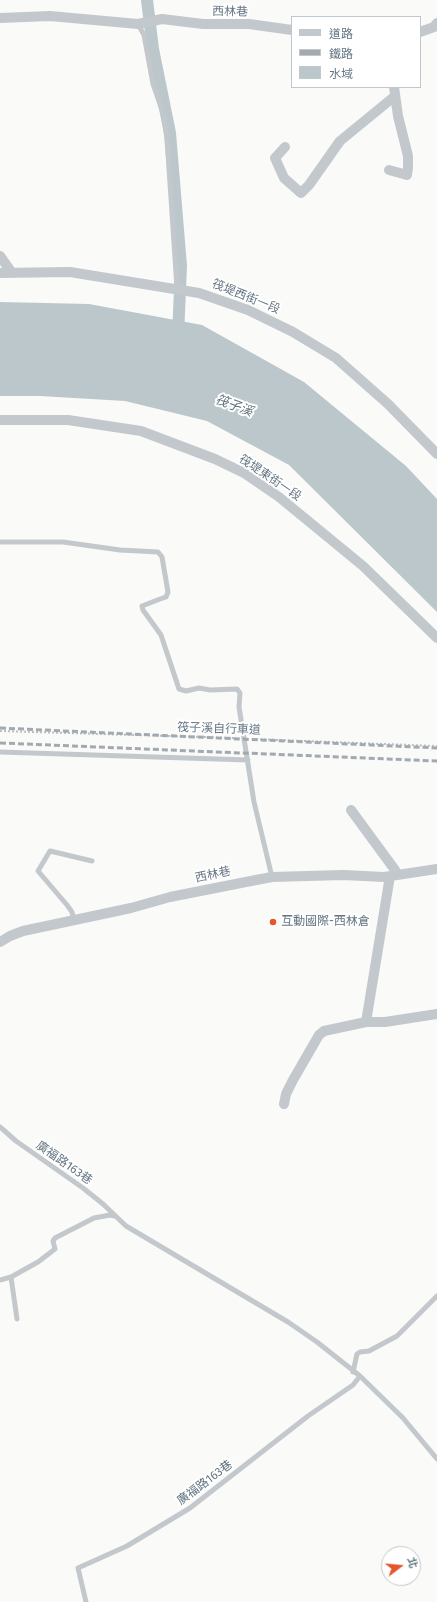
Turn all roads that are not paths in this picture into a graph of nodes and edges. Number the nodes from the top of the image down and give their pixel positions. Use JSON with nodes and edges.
{"nodes":[{"id":1,"x":0,"y":18,"type":"edge"},
{"id":2,"x":437,"y":23,"type":"edge"},
{"id":3,"x":138,"y":24,"type":"junction"},
{"id":4,"x":291,"y":30,"type":"edge"},
{"id":5,"x":421,"y":32,"type":"edge"},
{"id":6,"x":395,"y":92,"type":"edge"},
{"id":7,"x":286,"y":147,"type":"dead end"},
{"id":8,"x":389,"y":170,"type":"dead end"},
{"id":9,"x":0,"y":256,"type":"edge"},
{"id":10,"x":0,"y":273,"type":"edge"},
{"id":11,"x":12,"y":273,"type":"junction"},
{"id":12,"x":177,"y":288,"type":"junction"},
{"id":13,"x":0,"y":420,"type":"edge"},
{"id":14,"x":437,"y":454,"type":"edge"},
{"id":15,"x":0,"y":542,"type":"edge"},
{"id":16,"x":437,"y":638,"type":"edge"},
{"id":17,"x":0,"y":752,"type":"edge"},
{"id":18,"x":248,"y":760,"type":"junction"},
{"id":19,"x":351,"y":810,"type":"dead end"},
{"id":20,"x":92,"y":861,"type":"dead end"},
{"id":21,"x":437,"y":869,"type":"edge"},
{"id":22,"x":393,"y":876,"type":"junction"},
{"id":23,"x":272,"y":877,"type":"junction"},
{"id":24,"x":74,"y":921,"type":"junction"},
{"id":25,"x":0,"y":942,"type":"edge"},
{"id":26,"x":437,"y":1014,"type":"edge"},
{"id":27,"x":366,"y":1022,"type":"junction"},
{"id":28,"x":284,"y":1104,"type":"dead end"},
{"id":29,"x":0,"y":1127,"type":"edge"},
{"id":30,"x":114,"y":1216,"type":"junction"},
{"id":31,"x":11,"y":1277,"type":"junction"},
{"id":32,"x":0,"y":1280,"type":"edge"},
{"id":33,"x":437,"y":1296,"type":"edge"},
{"id":34,"x":16,"y":1319,"type":"dead end"},
{"id":35,"x":353,"y":1372,"type":"junction"},
{"id":36,"x":360,"y":1376,"type":"junction"},
{"id":37,"x":437,"y":1459,"type":"edge"},
{"id":38,"x":86,"y":1602,"type":"edge"}],
"edges":[{"from":1,"to":3,"type":"street","name":"西林巷"},
{"from":2,"to":5,"type":"street"},
{"from":3,"to":4,"type":"street","name":"西林巷"},
{"from":3,"to":12,"type":"lane"},
{"from":6,"to":7,"type":"street"},
{"from":6,"to":8,"type":"street"},
{"from":9,"to":11,"type":"street"},
{"from":10,"to":11,"type":"street","name":"筏堤西街一段"},
{"from":11,"to":12,"type":"street","name":"筏堤西街一段"},
{"from":12,"to":14,"type":"street","name":"筏堤西街一段"},
{"from":13,"to":16,"type":"street","name":"筏堤東街一段"},
{"from":15,"to":18,"type":"lane"},
{"from":17,"to":18,"type":"lane"},
{"from":18,"to":23,"type":"lane"},
{"from":19,"to":22,"type":"street"},
{"from":20,"to":24,"type":"lane"},
{"from":21,"to":22,"type":"street","name":"西林巷"},
{"from":22,"to":23,"type":"street","name":"西林巷"},
{"from":22,"to":27,"type":"street"},
{"from":23,"to":24,"type":"street","name":"西林巷"},
{"from":24,"to":25,"type":"street","name":"西林巷"},
{"from":26,"to":27,"type":"street"},
{"from":27,"to":28,"type":"street"},
{"from":29,"to":30,"type":"lane","name":"廣福路163巷"},
{"from":30,"to":31,"type":"lane"},
{"from":30,"to":35,"type":"lane","name":"廣福路163巷"},
{"from":31,"to":32,"type":"lane"},
{"from":31,"to":34,"type":"lane"},
{"from":33,"to":35,"type":"lane"},
{"from":35,"to":36,"type":"lane","name":"廣福路163巷"},
{"from":36,"to":37,"type":"lane","name":"廣福路163巷"},
{"from":36,"to":38,"type":"lane","name":"廣福路163巷"}]}
